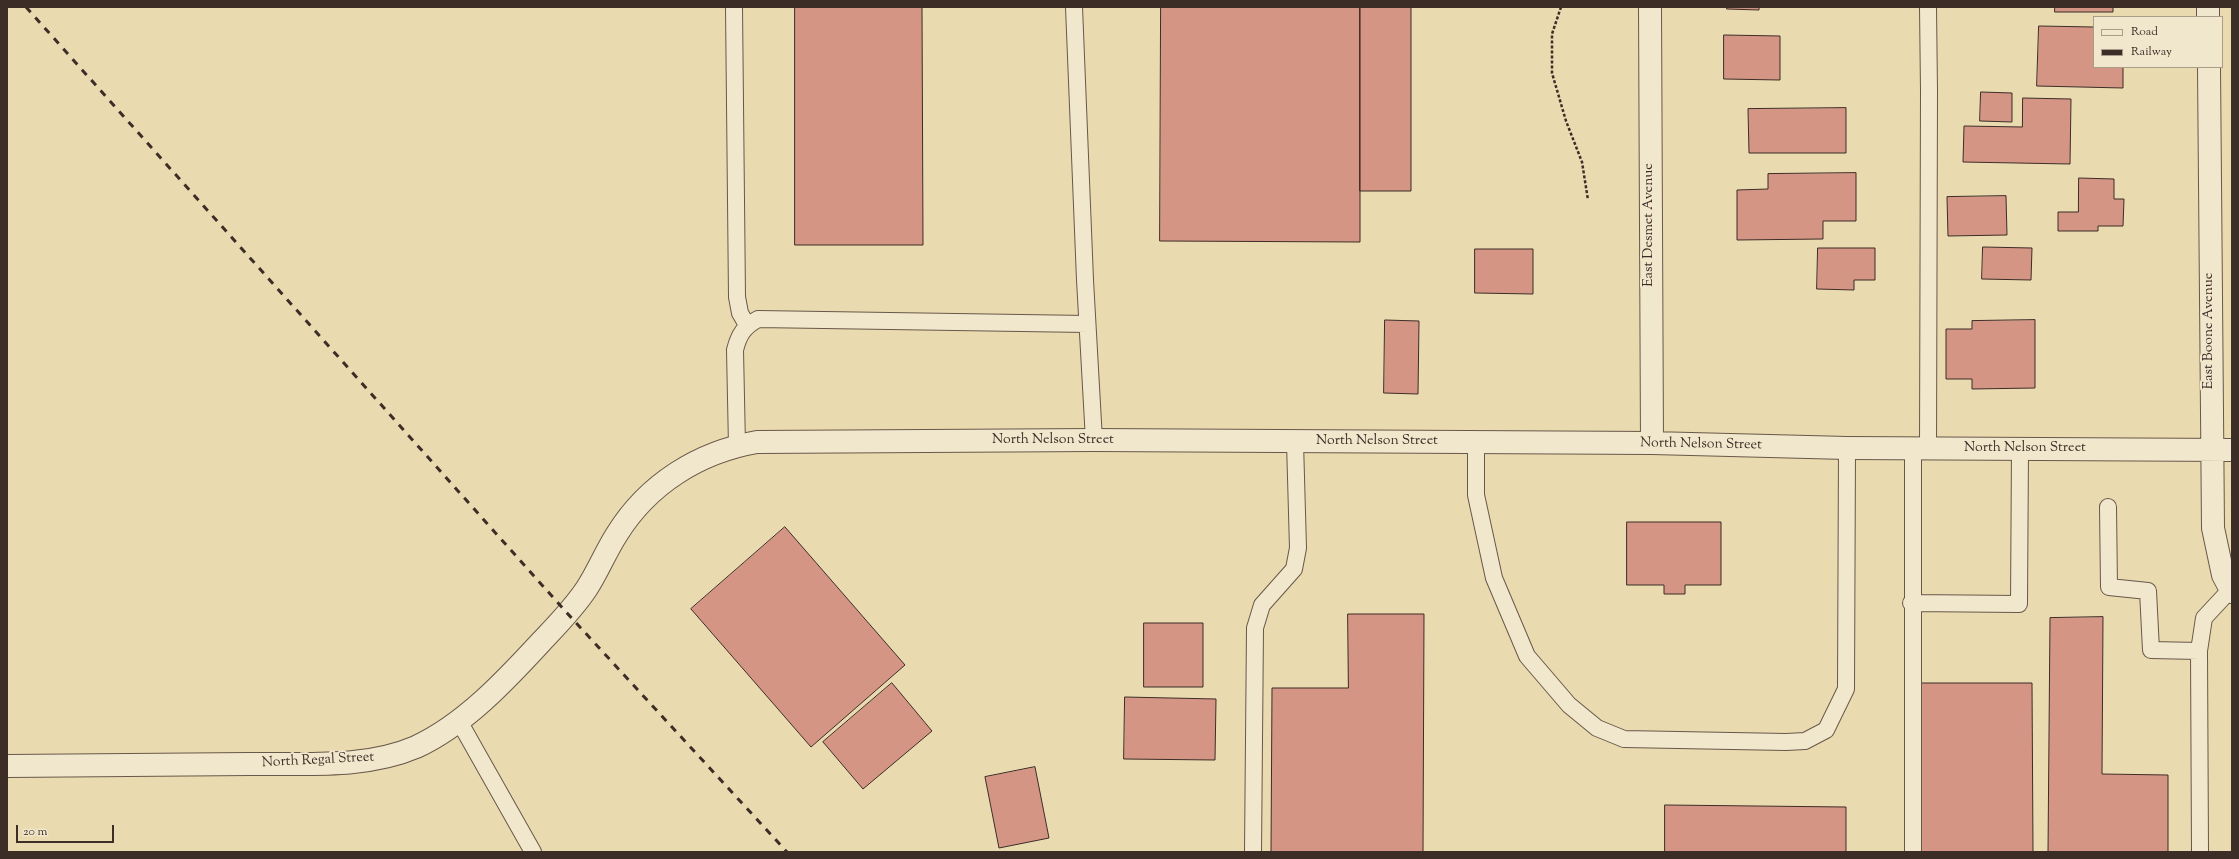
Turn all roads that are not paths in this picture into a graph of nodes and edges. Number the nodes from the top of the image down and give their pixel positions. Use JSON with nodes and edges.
{"nodes":[{"id":1,"x":734,"y":7,"type":"edge"},
{"id":2,"x":1074,"y":7,"type":"edge"},
{"id":3,"x":1650,"y":7,"type":"edge"},
{"id":4,"x":1928,"y":7,"type":"edge"},
{"id":5,"x":2209,"y":68,"type":"edge"},
{"id":6,"x":1087,"y":324,"type":"junction"},
{"id":7,"x":747,"y":325,"type":"junction"},
{"id":8,"x":1094,"y":440,"type":"junction"},
{"id":9,"x":1295,"y":442,"type":"junction"},
{"id":10,"x":1476,"y":442,"type":"junction"},
{"id":11,"x":1652,"y":443,"type":"junction"},
{"id":12,"x":737,"y":446,"type":"junction"},
{"id":13,"x":1847,"y":448,"type":"junction"},
{"id":14,"x":1920,"y":449,"type":"junction"},
{"id":15,"x":2020,"y":449,"type":"junction"},
{"id":16,"x":2222,"y":450,"type":"edge"},
{"id":17,"x":2108,"y":507,"type":"dead end"},
{"id":18,"x":587,"y":588,"type":"joint"},
{"id":19,"x":2231,"y":591,"type":"edge"},
{"id":20,"x":1911,"y":603,"type":"junction"},
{"id":21,"x":2199,"y":651,"type":"junction"},
{"id":22,"x":459,"y":721,"type":"junction"},
{"id":23,"x":7,"y":766,"type":"edge"},
{"id":24,"x":534,"y":852,"type":"edge"},
{"id":25,"x":1253,"y":852,"type":"edge"},
{"id":26,"x":1913,"y":852,"type":"edge"},
{"id":27,"x":2200,"y":852,"type":"edge"}],
"edges":[{"from":1,"to":7,"type":"lane"},
{"from":2,"to":6,"type":"lane"},
{"from":3,"to":11,"type":"street","name":"East Desmet Avenue"},
{"from":4,"to":14,"type":"lane"},
{"from":5,"to":16,"type":"street","name":"East Boone Avenue"},
{"from":6,"to":7,"type":"lane"},
{"from":6,"to":8,"type":"lane"},
{"from":7,"to":12,"type":"lane"},
{"from":8,"to":9,"type":"street","name":"North Nelson Street"},
{"from":8,"to":12,"type":"street","name":"North Nelson Street"},
{"from":9,"to":10,"type":"street","name":"North Nelson Street"},
{"from":9,"to":25,"type":"lane"},
{"from":10,"to":11,"type":"street","name":"North Nelson Street"},
{"from":10,"to":13,"type":"lane"},
{"from":11,"to":13,"type":"street","name":"North Nelson Street"},
{"from":12,"to":18,"type":"street","name":"North Nelson Street"},
{"from":13,"to":14,"type":"street","name":"North Nelson Street"},
{"from":14,"to":15,"type":"street","name":"North Nelson Street"},
{"from":14,"to":20,"type":"lane"},
{"from":15,"to":16,"type":"street","name":"North Nelson Street"},
{"from":15,"to":20,"type":"lane"},
{"from":16,"to":19,"type":"street","name":"East Boone Avenue"},
{"from":17,"to":21,"type":"lane"},
{"from":18,"to":22,"type":"street","name":"North Regal Street"},
{"from":19,"to":21,"type":"lane"},
{"from":20,"to":26,"type":"lane"},
{"from":21,"to":27,"type":"lane"},
{"from":22,"to":23,"type":"street","name":"North Regal Street"},
{"from":22,"to":24,"type":"lane"}]}
